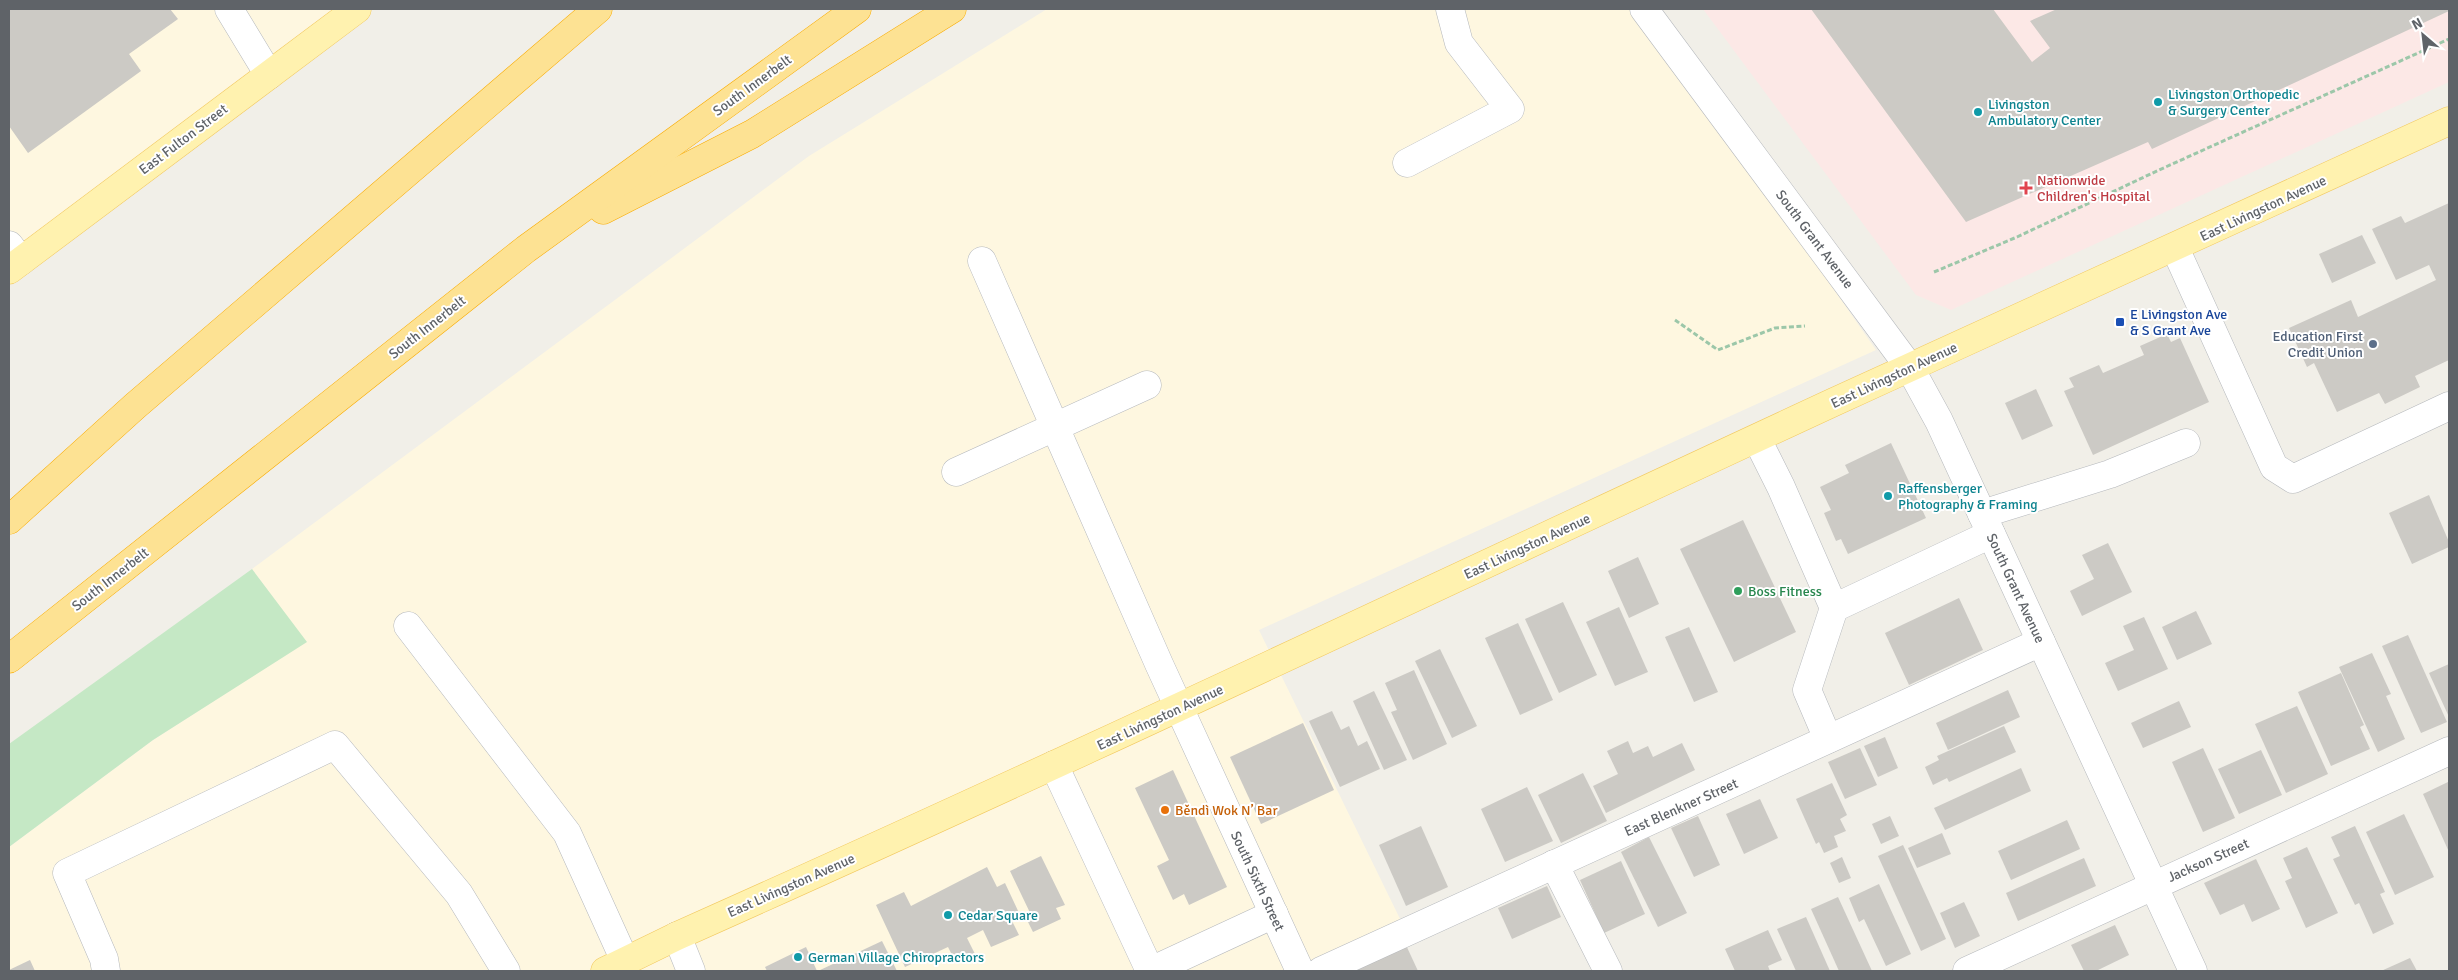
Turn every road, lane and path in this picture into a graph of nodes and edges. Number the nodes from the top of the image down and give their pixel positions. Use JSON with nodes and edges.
{"nodes":[{"id":1,"x":229,"y":9,"type":"edge"},
{"id":2,"x":357,"y":9,"type":"edge"},
{"id":3,"x":598,"y":9,"type":"edge"},
{"id":4,"x":856,"y":9,"type":"edge"},
{"id":5,"x":952,"y":9,"type":"edge"},
{"id":6,"x":1450,"y":9,"type":"edge"},
{"id":7,"x":1644,"y":9,"type":"edge"},
{"id":8,"x":2449,"y":38,"type":"edge"},
{"id":9,"x":269,"y":75,"type":"junction"},
{"id":10,"x":2449,"y":121,"type":"edge"},
{"id":11,"x":1408,"y":162,"type":"dead end"},
{"id":12,"x":2175,"y":248,"type":"junction"},
{"id":13,"x":526,"y":249,"type":"junction"},
{"id":14,"x":13,"y":259,"type":"edge"},
{"id":15,"x":982,"y":261,"type":"dead end"},
{"id":16,"x":1934,"y":272,"type":"dead end"},
{"id":17,"x":1675,"y":320,"type":"dead end"},
{"id":18,"x":1805,"y":326,"type":"dead end"},
{"id":19,"x":1910,"y":368,"type":"junction"},
{"id":20,"x":1147,"y":385,"type":"dead end"},
{"id":21,"x":2449,"y":406,"type":"edge"},
{"id":22,"x":1056,"y":428,"type":"junction"},
{"id":23,"x":1757,"y":440,"type":"junction"},
{"id":24,"x":2186,"y":444,"type":"dead end"},
{"id":25,"x":956,"y":472,"type":"dead end"},
{"id":26,"x":9,"y":520,"type":"edge"},
{"id":27,"x":1986,"y":524,"type":"junction"},
{"id":28,"x":1834,"y":608,"type":"junction"},
{"id":29,"x":408,"y":626,"type":"dead end"},
{"id":30,"x":2041,"y":642,"type":"junction"},
{"id":31,"x":9,"y":660,"type":"edge"},
{"id":32,"x":1179,"y":708,"type":"junction"},
{"id":33,"x":1828,"y":739,"type":"junction"},
{"id":34,"x":2449,"y":751,"type":"edge"},
{"id":35,"x":1054,"y":765,"type":"junction"},
{"id":36,"x":1554,"y":864,"type":"junction"},
{"id":37,"x":2153,"y":885,"type":"junction"},
{"id":38,"x":1274,"y":914,"type":"junction"},
{"id":39,"x":677,"y":936,"type":"junction"},
{"id":40,"x":615,"y":966,"type":"edge"},
{"id":41,"x":106,"y":971,"type":"edge"},
{"id":42,"x":506,"y":971,"type":"edge"},
{"id":43,"x":692,"y":971,"type":"edge"},
{"id":44,"x":1151,"y":971,"type":"edge"},
{"id":45,"x":1300,"y":971,"type":"edge"},
{"id":46,"x":1321,"y":971,"type":"edge"},
{"id":47,"x":1608,"y":971,"type":"edge"},
{"id":48,"x":1966,"y":971,"type":"edge"},
{"id":49,"x":2193,"y":971,"type":"edge"}],
"edges":[{"from":1,"to":9,"type":"street"},
{"from":2,"to":9,"type":"main road","name":"East Fulton Street"},
{"from":3,"to":26,"type":"highway"},
{"from":4,"to":13,"type":"highway","name":"South Innerbelt"},
{"from":5,"to":13,"type":"highway"},
{"from":6,"to":11,"type":"street"},
{"from":7,"to":19,"type":"street","name":"South Grant Avenue"},
{"from":8,"to":16,"type":"path"},
{"from":9,"to":14,"type":"main road","name":"East Fulton Street"},
{"from":10,"to":12,"type":"main road","name":"East Livingston Avenue"},
{"from":12,"to":19,"type":"main road","name":"East Livingston Avenue"},
{"from":12,"to":21,"type":"street"},
{"from":13,"to":31,"type":"highway","name":"South Innerbelt"},
{"from":15,"to":22,"type":"street","name":"South Sixth Street"},
{"from":17,"to":18,"type":"path"},
{"from":19,"to":23,"type":"main road","name":"East Livingston Avenue"},
{"from":19,"to":27,"type":"street","name":"South Grant Avenue"},
{"from":20,"to":22,"type":"street"},
{"from":22,"to":25,"type":"street"},
{"from":22,"to":32,"type":"street","name":"South Sixth Street"},
{"from":23,"to":28,"type":"street"},
{"from":23,"to":32,"type":"main road","name":"East Livingston Avenue"},
{"from":24,"to":27,"type":"street"},
{"from":27,"to":28,"type":"street"},
{"from":27,"to":30,"type":"street","name":"South Grant Avenue"},
{"from":28,"to":33,"type":"street"},
{"from":29,"to":40,"type":"street"},
{"from":30,"to":33,"type":"street","name":"East Blenkner Street"},
{"from":30,"to":37,"type":"street","name":"South Grant Avenue"},
{"from":32,"to":35,"type":"main road","name":"East Livingston Avenue"},
{"from":32,"to":38,"type":"street","name":"South Sixth Street"},
{"from":33,"to":36,"type":"street","name":"East Blenkner Street"},
{"from":34,"to":37,"type":"street","name":"Jackson Street"},
{"from":35,"to":39,"type":"main road","name":"East Livingston Avenue"},
{"from":35,"to":44,"type":"street"},
{"from":36,"to":46,"type":"street","name":"East Blenkner Street"},
{"from":36,"to":47,"type":"street"},
{"from":37,"to":48,"type":"street","name":"Jackson Street"},
{"from":37,"to":49,"type":"street","name":"South Grant Avenue"},
{"from":38,"to":44,"type":"street"},
{"from":38,"to":45,"type":"street","name":"South Sixth Street"},
{"from":39,"to":40,"type":"main road","name":"East Livingston Avenue"},
{"from":39,"to":43,"type":"street"},
{"from":41,"to":42,"type":"street"}]}
